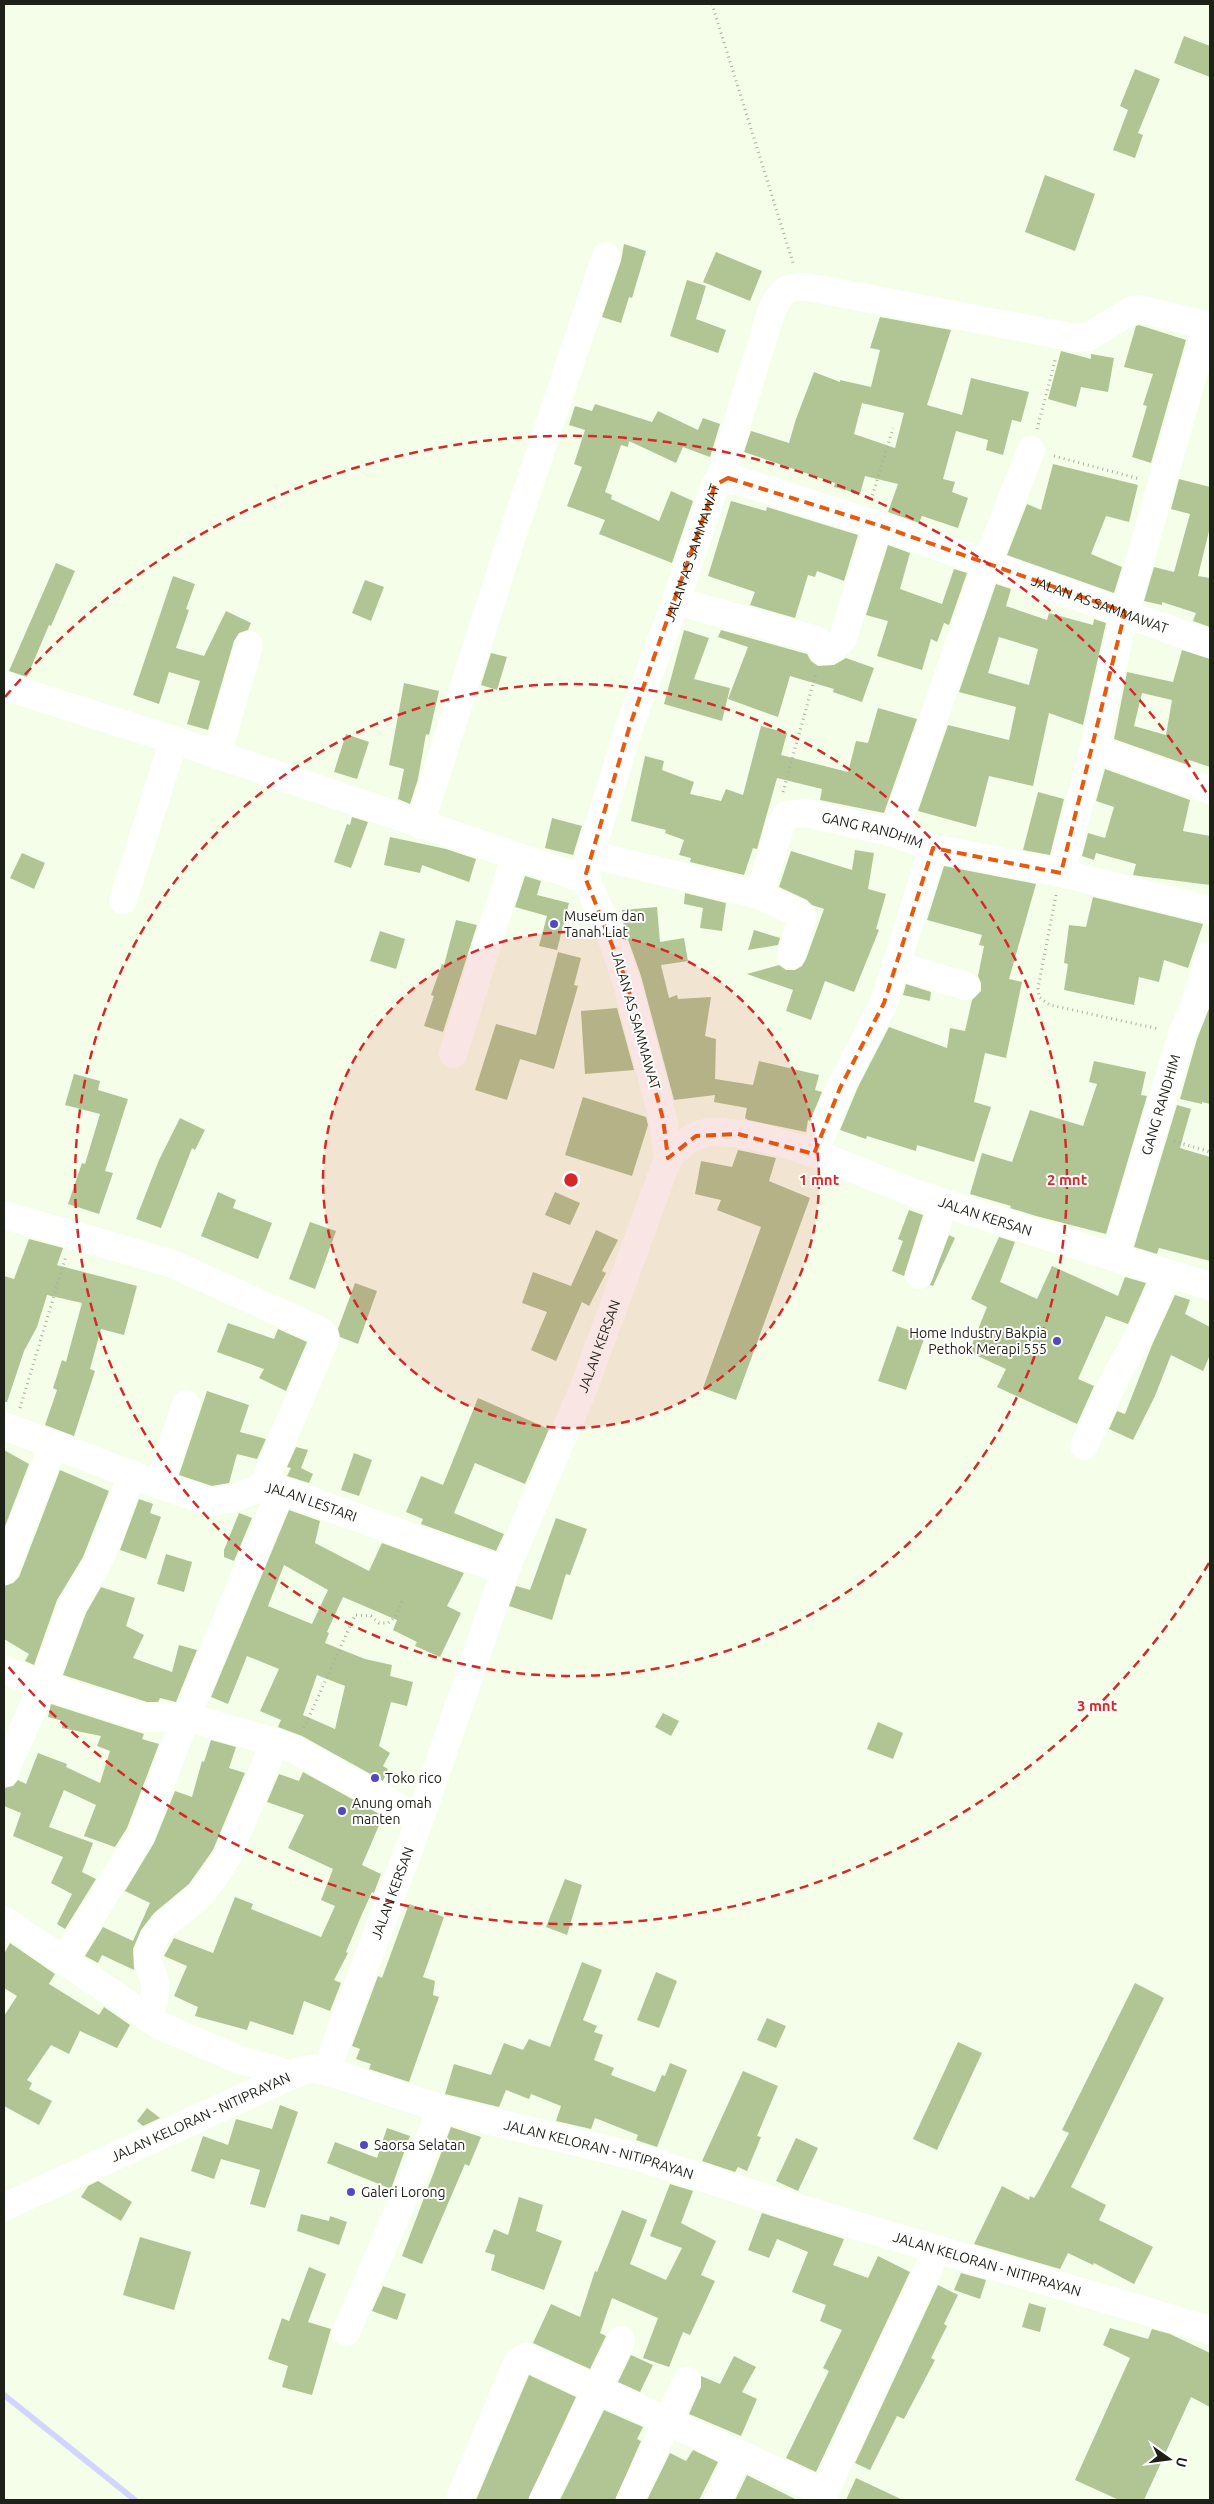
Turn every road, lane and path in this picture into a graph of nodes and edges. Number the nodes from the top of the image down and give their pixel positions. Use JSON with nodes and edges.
{"nodes":[{"id":1,"x":712,"y":4,"type":"edge"},
{"id":2,"x":606,"y":256,"type":"dead end"},
{"id":3,"x":793,"y":286,"type":"junction"},
{"id":4,"x":1209,"y":326,"type":"edge"},
{"id":5,"x":1062,"y":335,"type":"junction"},
{"id":6,"x":893,"y":428,"type":"dead end"},
{"id":7,"x":1031,"y":450,"type":"junction"},
{"id":8,"x":720,"y":479,"type":"junction"},
{"id":9,"x":1160,"y":484,"type":"junction"},
{"id":10,"x":874,"y":516,"type":"junction"},
{"id":11,"x":987,"y":563,"type":"junction"},
{"id":12,"x":676,"y":602,"type":"junction"},
{"id":13,"x":1125,"y":612,"type":"junction"},
{"id":14,"x":1210,"y":644,"type":"edge"},
{"id":15,"x":249,"y":645,"type":"dead end"},
{"id":16,"x":823,"y":651,"type":"junction"},
{"id":17,"x":4,"y":686,"type":"edge"},
{"id":18,"x":174,"y":740,"type":"junction"},
{"id":19,"x":1094,"y":748,"type":"junction"},
{"id":20,"x":217,"y":755,"type":"junction"},
{"id":21,"x":1210,"y":790,"type":"edge"},
{"id":22,"x":786,"y":815,"type":"junction"},
{"id":23,"x":420,"y":825,"type":"junction"},
{"id":24,"x":894,"y":833,"type":"junction"},
{"id":25,"x":933,"y":848,"type":"junction"},
{"id":26,"x":515,"y":856,"type":"junction"},
{"id":27,"x":588,"y":867,"type":"junction"},
{"id":28,"x":1061,"y":873,"type":"junction"},
{"id":29,"x":759,"y":896,"type":"junction"},
{"id":30,"x":123,"y":900,"type":"dead end"},
{"id":31,"x":1210,"y":910,"type":"edge"},
{"id":32,"x":791,"y":955,"type":"dead end"},
{"id":33,"x":1210,"y":955,"type":"edge"},
{"id":34,"x":896,"y":965,"type":"junction"},
{"id":35,"x":966,"y":986,"type":"dead end"},
{"id":36,"x":1202,"y":1011,"type":"edge"},
{"id":37,"x":1182,"y":1034,"type":"junction"},
{"id":38,"x":453,"y":1054,"type":"dead end"},
{"id":39,"x":663,"y":1119,"type":"junction"},
{"id":40,"x":1152,"y":1134,"type":"junction"},
{"id":41,"x":696,"y":1136,"type":"junction"},
{"id":42,"x":1210,"y":1152,"type":"edge"},
{"id":43,"x":814,"y":1154,"type":"junction"},
{"id":44,"x":668,"y":1158,"type":"junction"},
{"id":45,"x":944,"y":1203,"type":"junction"},
{"id":46,"x":4,"y":1215,"type":"edge"},
{"id":47,"x":72,"y":1234,"type":"junction"},
{"id":48,"x":1114,"y":1257,"type":"junction"},
{"id":49,"x":1167,"y":1273,"type":"junction"},
{"id":50,"x":919,"y":1276,"type":"dead end"},
{"id":51,"x":1210,"y":1286,"type":"edge"},
{"id":52,"x":186,"y":1404,"type":"dead end"},
{"id":53,"x":9,"y":1428,"type":"edge"},
{"id":54,"x":53,"y":1446,"type":"junction"},
{"id":55,"x":1084,"y":1446,"type":"dead end"},
{"id":56,"x":132,"y":1474,"type":"junction"},
{"id":57,"x":159,"y":1485,"type":"junction"},
{"id":58,"x":272,"y":1488,"type":"junction"},
{"id":59,"x":4,"y":1571,"type":"edge"},
{"id":60,"x":505,"y":1571,"type":"junction"},
{"id":61,"x":402,"y":1601,"type":"dead end"},
{"id":62,"x":4,"y":1670,"type":"edge"},
{"id":63,"x":43,"y":1685,"type":"junction"},
{"id":64,"x":186,"y":1717,"type":"junction"},
{"id":65,"x":285,"y":1746,"type":"junction"},
{"id":66,"x":4,"y":1773,"type":"edge"},
{"id":67,"x":420,"y":1819,"type":"junction"},
{"id":68,"x":4,"y":1920,"type":"edge"},
{"id":69,"x":64,"y":1961,"type":"junction"},
{"id":70,"x":148,"y":2017,"type":"junction"},
{"id":71,"x":314,"y":2071,"type":"junction"},
{"id":72,"x":442,"y":2109,"type":"junction"},
{"id":73,"x":4,"y":2207,"type":"edge"},
{"id":74,"x":937,"y":2250,"type":"junction"},
{"id":75,"x":1210,"y":2330,"type":"edge"},
{"id":76,"x":346,"y":2332,"type":"dead end"},
{"id":77,"x":621,"y":2340,"type":"dead end"},
{"id":78,"x":687,"y":2381,"type":"dead end"},
{"id":79,"x":596,"y":2389,"type":"junction"},
{"id":80,"x":667,"y":2420,"type":"junction"},
{"id":81,"x":739,"y":2454,"type":"junction"},
{"id":82,"x":823,"y":2496,"type":"edge"},
{"id":83,"x":459,"y":2500,"type":"edge"},
{"id":84,"x":544,"y":2500,"type":"edge"},
{"id":85,"x":630,"y":2500,"type":"edge"},
{"id":86,"x":718,"y":2500,"type":"edge"}],
"edges":[{"from":1,"to":3,"type":"path"},
{"from":2,"to":23,"type":"street"},
{"from":3,"to":5,"type":"street"},
{"from":3,"to":8,"type":"street"},
{"from":4,"to":5,"type":"street"},
{"from":4,"to":9,"type":"street"},
{"from":5,"to":7,"type":"path"},
{"from":6,"to":10,"type":"path"},
{"from":7,"to":9,"type":"path"},
{"from":7,"to":11,"type":"street"},
{"from":8,"to":10,"type":"street","name":"JALAN AS SAMMAWAT"},
{"from":8,"to":12,"type":"street","name":"JALAN AS SAMMAWAT"},
{"from":9,"to":13,"type":"street"},
{"from":10,"to":11,"type":"street","name":"JALAN AS SAMMAWAT"},
{"from":10,"to":16,"type":"street"},
{"from":11,"to":13,"type":"street","name":"JALAN AS SAMMAWAT"},
{"from":11,"to":24,"type":"street"},
{"from":12,"to":16,"type":"street"},
{"from":12,"to":27,"type":"street","name":"JALAN AS SAMMAWAT"},
{"from":13,"to":14,"type":"street","name":"JALAN AS SAMMAWAT"},
{"from":13,"to":19,"type":"street"},
{"from":15,"to":20,"type":"street"},
{"from":16,"to":22,"type":"path"},
{"from":17,"to":18,"type":"street"},
{"from":18,"to":20,"type":"street"},
{"from":18,"to":30,"type":"street"},
{"from":19,"to":21,"type":"street"},
{"from":19,"to":28,"type":"street"},
{"from":20,"to":23,"type":"street"},
{"from":22,"to":24,"type":"street","name":"GANG RANDHIM"},
{"from":22,"to":29,"type":"street"},
{"from":23,"to":26,"type":"street"},
{"from":24,"to":25,"type":"street","name":"GANG RANDHIM"},
{"from":25,"to":28,"type":"street","name":"GANG RANDHIM"},
{"from":25,"to":34,"type":"street"},
{"from":26,"to":27,"type":"street"},
{"from":26,"to":38,"type":"street"},
{"from":27,"to":29,"type":"street"},
{"from":27,"to":39,"type":"street","name":"JALAN AS SAMMAWAT"},
{"from":28,"to":31,"type":"street","name":"GANG RANDHIM"},
{"from":28,"to":37,"type":"path"},
{"from":29,"to":32,"type":"street"},
{"from":33,"to":36,"type":"street","name":"GANG RANDHIM"},
{"from":34,"to":35,"type":"street"},
{"from":34,"to":43,"type":"street"},
{"from":36,"to":37,"type":"street","name":"GANG RANDHIM"},
{"from":37,"to":40,"type":"street","name":"GANG RANDHIM"},
{"from":39,"to":41,"type":"street"},
{"from":39,"to":44,"type":"street","name":"JALAN AS SAMMAWAT"},
{"from":40,"to":42,"type":"path"},
{"from":40,"to":48,"type":"street","name":"GANG RANDHIM"},
{"from":41,"to":43,"type":"street","name":"JALAN KERSAN"},
{"from":41,"to":44,"type":"street","name":"JALAN KERSAN"},
{"from":43,"to":45,"type":"street","name":"JALAN KERSAN"},
{"from":44,"to":60,"type":"street","name":"JALAN KERSAN"},
{"from":45,"to":48,"type":"street","name":"JALAN KERSAN"},
{"from":45,"to":50,"type":"street"},
{"from":46,"to":47,"type":"street"},
{"from":47,"to":53,"type":"path"},
{"from":47,"to":58,"type":"street"},
{"from":48,"to":49,"type":"street","name":"JALAN KERSAN"},
{"from":49,"to":51,"type":"street","name":"JALAN KERSAN"},
{"from":49,"to":55,"type":"street"},
{"from":52,"to":57,"type":"street"},
{"from":53,"to":54,"type":"street","name":"JALAN LESTARI"},
{"from":54,"to":56,"type":"street","name":"JALAN LESTARI"},
{"from":54,"to":59,"type":"street"},
{"from":56,"to":57,"type":"street","name":"JALAN LESTARI"},
{"from":56,"to":63,"type":"street"},
{"from":57,"to":58,"type":"street","name":"JALAN LESTARI"},
{"from":58,"to":60,"type":"street","name":"JALAN LESTARI"},
{"from":58,"to":64,"type":"street"},
{"from":60,"to":67,"type":"street","name":"JALAN KERSAN"},
{"from":61,"to":65,"type":"path"},
{"from":62,"to":63,"type":"street"},
{"from":63,"to":64,"type":"street"},
{"from":63,"to":66,"type":"street"},
{"from":64,"to":65,"type":"street"},
{"from":64,"to":69,"type":"street"},
{"from":65,"to":67,"type":"street"},
{"from":65,"to":70,"type":"street"},
{"from":67,"to":71,"type":"street","name":"JALAN KERSAN"},
{"from":68,"to":69,"type":"street"},
{"from":69,"to":70,"type":"street"},
{"from":70,"to":71,"type":"street"},
{"from":71,"to":72,"type":"street","name":"JALAN KELORAN - NITIPRAYAN"},
{"from":71,"to":73,"type":"street","name":"JALAN KELORAN - NITIPRAYAN"},
{"from":72,"to":74,"type":"street","name":"JALAN KELORAN - NITIPRAYAN"},
{"from":72,"to":76,"type":"street"},
{"from":74,"to":75,"type":"street","name":"JALAN KELORAN - NITIPRAYAN"},
{"from":74,"to":82,"type":"street"},
{"from":77,"to":79,"type":"street"},
{"from":78,"to":80,"type":"street"},
{"from":79,"to":80,"type":"street"},
{"from":79,"to":83,"type":"street"},
{"from":79,"to":84,"type":"street"},
{"from":80,"to":81,"type":"street"},
{"from":80,"to":85,"type":"street"},
{"from":81,"to":82,"type":"street"},
{"from":81,"to":86,"type":"street"}]}
